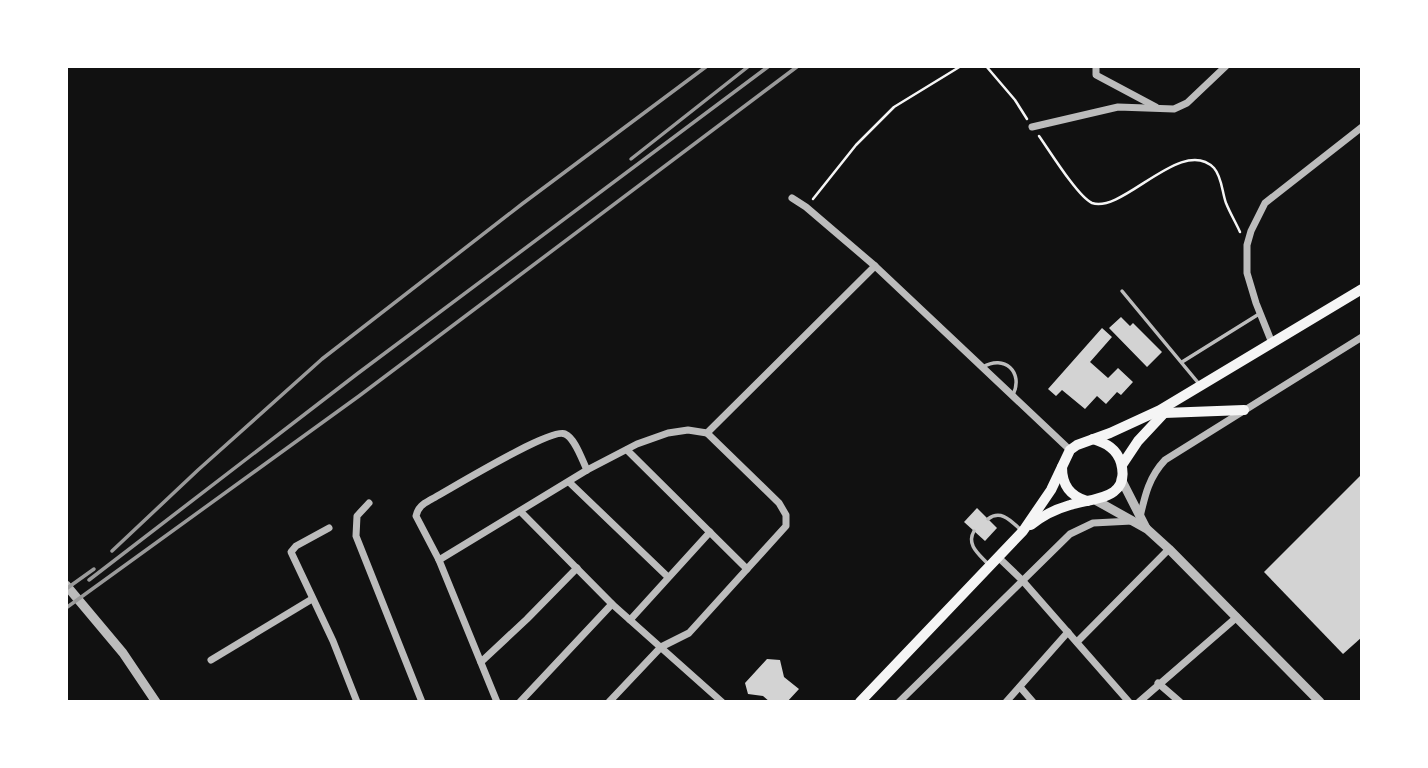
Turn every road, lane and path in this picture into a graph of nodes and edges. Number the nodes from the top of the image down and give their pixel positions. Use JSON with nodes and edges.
{"nodes":[{"id":1,"x":961,"y":66,"type":"edge"},
{"id":2,"x":986,"y":66,"type":"edge"},
{"id":3,"x":1096,"y":66,"type":"edge"},
{"id":4,"x":1226,"y":66,"type":"edge"},
{"id":5,"x":1160,"y":109,"type":"junction"},
{"id":6,"x":1032,"y":127,"type":"junction"},
{"id":7,"x":1362,"y":127,"type":"edge"},
{"id":8,"x":792,"y":198,"type":"dead end"},
{"id":9,"x":806,"y":207,"type":"junction"},
{"id":10,"x":1247,"y":246,"type":"junction"},
{"id":11,"x":875,"y":266,"type":"junction"},
{"id":12,"x":1362,"y":289,"type":"edge"},
{"id":13,"x":1122,"y":291,"type":"dead end"},
{"id":14,"x":1259,"y":314,"type":"junction"},
{"id":15,"x":1362,"y":337,"type":"edge"},
{"id":16,"x":1272,"y":343,"type":"junction"},
{"id":17,"x":1182,"y":362,"type":"junction"},
{"id":18,"x":983,"y":367,"type":"junction"},
{"id":19,"x":1202,"y":387,"type":"junction"},
{"id":20,"x":1012,"y":395,"type":"junction"},
{"id":21,"x":1175,"y":401,"type":"junction"},
{"id":22,"x":1244,"y":410,"type":"junction"},
{"id":23,"x":1164,"y":413,"type":"junction"},
{"id":24,"x":707,"y":433,"type":"junction"},
{"id":25,"x":1093,"y":439,"type":"junction"},
{"id":26,"x":627,"y":450,"type":"junction"},
{"id":27,"x":1070,"y":450,"type":"junction"},
{"id":28,"x":1122,"y":465,"type":"junction"},
{"id":29,"x":1062,"y":467,"type":"junction"},
{"id":30,"x":587,"y":470,"type":"junction"},
{"id":31,"x":1121,"y":479,"type":"junction"},
{"id":32,"x":569,"y":482,"type":"junction"},
{"id":33,"x":1093,"y":501,"type":"junction"},
{"id":34,"x":369,"y":503,"type":"dead end"},
{"id":35,"x":521,"y":512,"type":"junction"},
{"id":36,"x":988,"y":519,"type":"dead end"},
{"id":37,"x":1136,"y":519,"type":"junction"},
{"id":38,"x":330,"y":528,"type":"dead end"},
{"id":39,"x":974,"y":531,"type":"dead end"},
{"id":40,"x":1023,"y":531,"type":"junction"},
{"id":41,"x":710,"y":532,"type":"junction"},
{"id":42,"x":1169,"y":549,"type":"junction"},
{"id":43,"x":439,"y":560,"type":"junction"},
{"id":44,"x":994,"y":561,"type":"junction"},
{"id":45,"x":577,"y":568,"type":"junction"},
{"id":46,"x":747,"y":569,"type":"junction"},
{"id":47,"x":668,"y":577,"type":"junction"},
{"id":48,"x":1022,"y":580,"type":"junction"},
{"id":49,"x":66,"y":585,"type":"edge"},
{"id":50,"x":312,"y":599,"type":"junction"},
{"id":51,"x":612,"y":604,"type":"junction"},
{"id":52,"x":1237,"y":617,"type":"junction"},
{"id":53,"x":630,"y":620,"type":"junction"},
{"id":54,"x":1068,"y":632,"type":"junction"},
{"id":55,"x":1077,"y":642,"type":"junction"},
{"id":56,"x":661,"y":648,"type":"junction"},
{"id":57,"x":211,"y":660,"type":"dead end"},
{"id":58,"x":481,"y":663,"type":"junction"},
{"id":59,"x":1158,"y":683,"type":"junction"},
{"id":60,"x":1020,"y":687,"type":"junction"},
{"id":61,"x":906,"y":694,"type":"junction"},
{"id":62,"x":156,"y":702,"type":"edge"},
{"id":63,"x":357,"y":702,"type":"edge"},
{"id":64,"x":422,"y":702,"type":"edge"},
{"id":65,"x":497,"y":702,"type":"edge"},
{"id":66,"x":520,"y":702,"type":"edge"},
{"id":67,"x":609,"y":702,"type":"edge"},
{"id":68,"x":722,"y":702,"type":"edge"},
{"id":69,"x":860,"y":702,"type":"edge"},
{"id":70,"x":899,"y":702,"type":"edge"},
{"id":71,"x":914,"y":702,"type":"edge"},
{"id":72,"x":1006,"y":702,"type":"edge"},
{"id":73,"x":1033,"y":702,"type":"edge"},
{"id":74,"x":1129,"y":702,"type":"edge"},
{"id":75,"x":1139,"y":702,"type":"edge"},
{"id":76,"x":1180,"y":702,"type":"edge"},
{"id":77,"x":1320,"y":702,"type":"edge"}],
"edges":[{"from":1,"to":9,"type":"path"},
{"from":2,"to":6,"type":"path"},
{"from":3,"to":5,"type":"street"},
{"from":4,"to":5,"type":"street"},
{"from":5,"to":6,"type":"street"},
{"from":6,"to":10,"type":"path"},
{"from":7,"to":10,"type":"street"},
{"from":8,"to":9,"type":"street"},
{"from":9,"to":11,"type":"street"},
{"from":10,"to":14,"type":"street"},
{"from":11,"to":18,"type":"street"},
{"from":11,"to":24,"type":"street"},
{"from":12,"to":16,"type":"main road"},
{"from":13,"to":17,"type":"lane"},
{"from":14,"to":16,"type":"street"},
{"from":14,"to":17,"type":"lane"},
{"from":15,"to":22,"type":"street"},
{"from":16,"to":19,"type":"main road"},
{"from":17,"to":19,"type":"lane"},
{"from":18,"to":20,"type":"street"},
{"from":18,"to":20,"type":"lane"},
{"from":19,"to":21,"type":"main road"},
{"from":20,"to":27,"type":"street"},
{"from":21,"to":23,"type":"main road"},
{"from":21,"to":25,"type":"main road"},
{"from":22,"to":23,"type":"main road"},
{"from":22,"to":37,"type":"street"},
{"from":23,"to":28,"type":"main road"},
{"from":24,"to":26,"type":"street"},
{"from":24,"to":46,"type":"street"},
{"from":25,"to":27,"type":"main road"},
{"from":25,"to":28,"type":"main road"},
{"from":26,"to":30,"type":"street"},
{"from":26,"to":41,"type":"street"},
{"from":27,"to":29,"type":"main road"},
{"from":28,"to":31,"type":"main road"},
{"from":29,"to":33,"type":"main road"},
{"from":29,"to":40,"type":"main road"},
{"from":30,"to":32,"type":"street"},
{"from":30,"to":43,"type":"street"},
{"from":31,"to":33,"type":"main road"},
{"from":31,"to":37,"type":"street"},
{"from":32,"to":35,"type":"street"},
{"from":32,"to":47,"type":"street"},
{"from":33,"to":37,"type":"street"},
{"from":33,"to":40,"type":"main road"},
{"from":34,"to":64,"type":"street"},
{"from":35,"to":43,"type":"street"},
{"from":35,"to":45,"type":"street"},
{"from":36,"to":40,"type":"lane"},
{"from":37,"to":42,"type":"street"},
{"from":37,"to":48,"type":"street"},
{"from":38,"to":50,"type":"street"},
{"from":39,"to":44,"type":"lane"},
{"from":40,"to":44,"type":"main road"},
{"from":41,"to":46,"type":"street"},
{"from":41,"to":47,"type":"street"},
{"from":42,"to":52,"type":"street"},
{"from":42,"to":55,"type":"street"},
{"from":43,"to":58,"type":"street"},
{"from":44,"to":48,"type":"street"},
{"from":44,"to":69,"type":"main road"},
{"from":45,"to":51,"type":"street"},
{"from":45,"to":58,"type":"street"},
{"from":46,"to":56,"type":"street"},
{"from":47,"to":53,"type":"street"},
{"from":48,"to":54,"type":"street"},
{"from":48,"to":61,"type":"street"},
{"from":49,"to":62,"type":"street"},
{"from":50,"to":57,"type":"street"},
{"from":50,"to":63,"type":"street"},
{"from":51,"to":53,"type":"street"},
{"from":51,"to":66,"type":"street"},
{"from":52,"to":59,"type":"street"},
{"from":52,"to":77,"type":"street"},
{"from":53,"to":56,"type":"street"},
{"from":54,"to":55,"type":"street"},
{"from":54,"to":60,"type":"street"},
{"from":55,"to":74,"type":"street"},
{"from":56,"to":67,"type":"street"},
{"from":56,"to":68,"type":"street"},
{"from":58,"to":65,"type":"street"},
{"from":59,"to":75,"type":"street"},
{"from":59,"to":76,"type":"street"},
{"from":60,"to":72,"type":"street"},
{"from":60,"to":73,"type":"street"},
{"from":61,"to":70,"type":"street"},
{"from":61,"to":71,"type":"street"}]}
